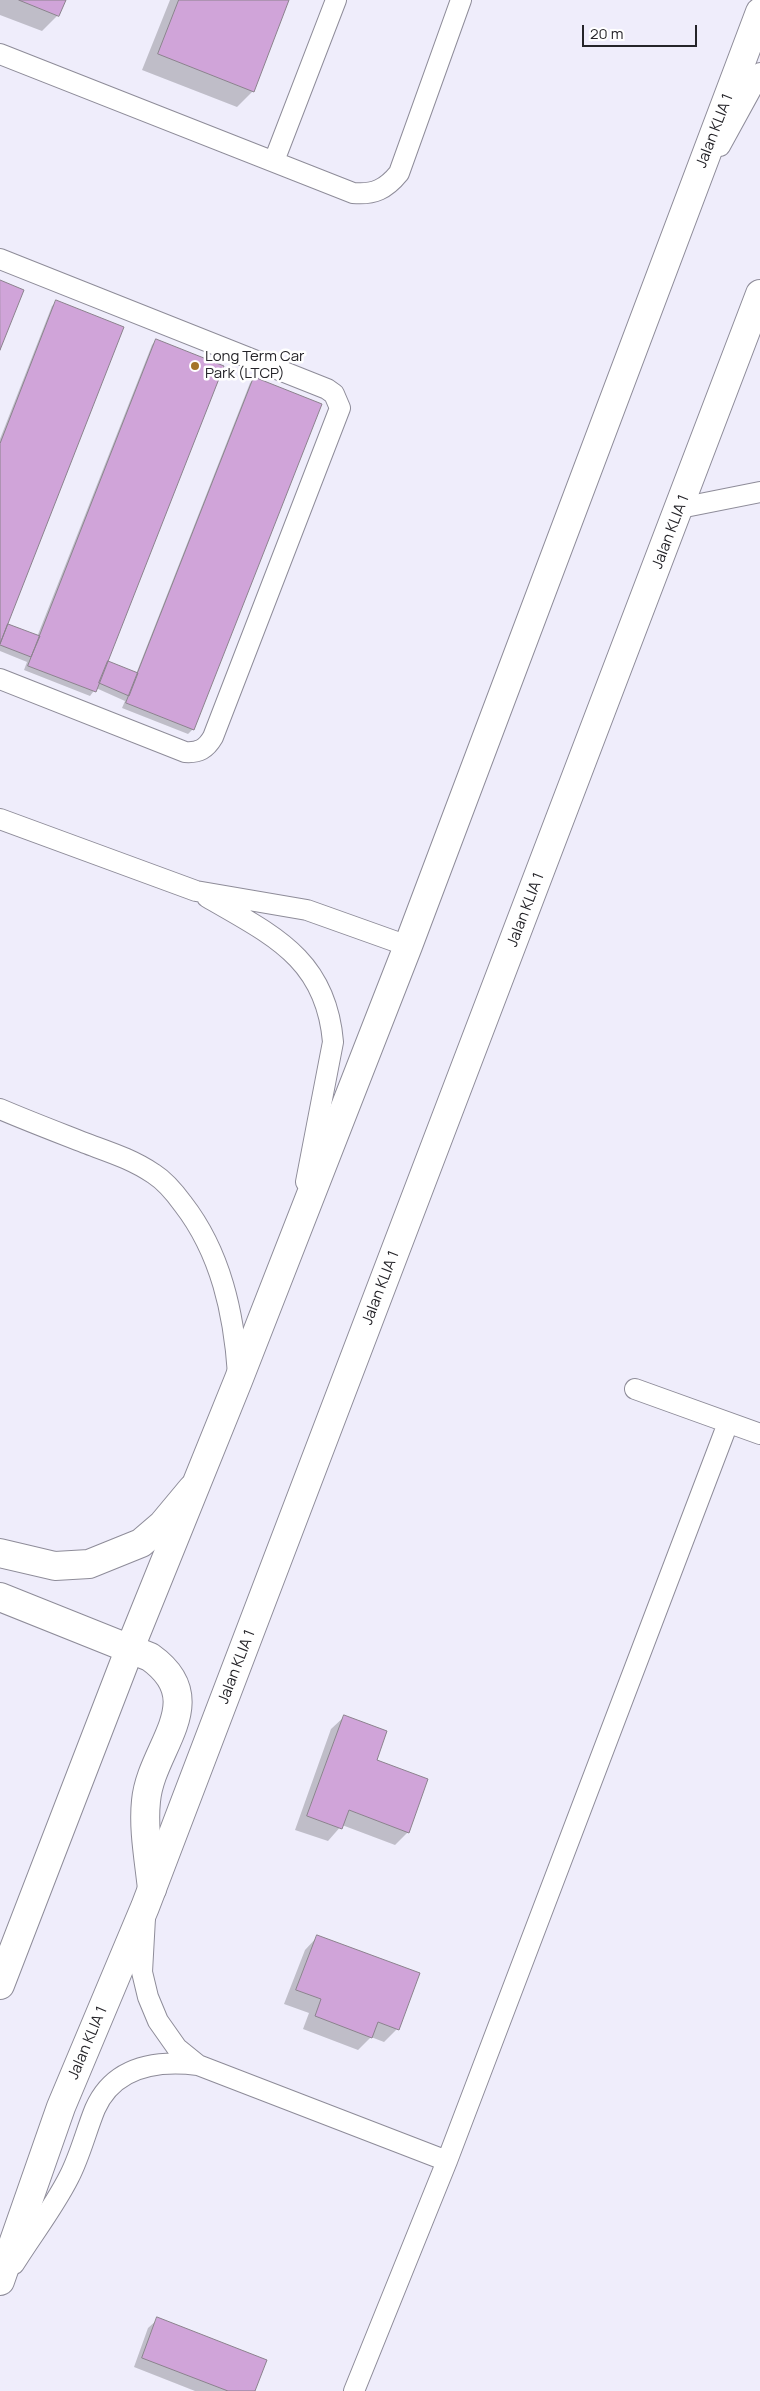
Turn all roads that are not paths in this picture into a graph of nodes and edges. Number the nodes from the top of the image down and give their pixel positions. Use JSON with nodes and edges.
{"nodes":[{"id":1,"x":336,"y":0,"type":"edge"},
{"id":2,"x":460,"y":0,"type":"edge"},
{"id":3,"x":760,"y":12,"type":"edge"},
{"id":4,"x":0,"y":54,"type":"edge"},
{"id":5,"x":760,"y":73,"type":"edge"},
{"id":6,"x":274,"y":161,"type":"junction"},
{"id":7,"x":681,"y":218,"type":"junction"},
{"id":8,"x":0,"y":260,"type":"edge"},
{"id":9,"x":760,"y":294,"type":"edge"},
{"id":10,"x":760,"y":492,"type":"edge"},
{"id":11,"x":680,"y":508,"type":"junction"},
{"id":12,"x":0,"y":679,"type":"edge"},
{"id":13,"x":0,"y":819,"type":"edge"},
{"id":14,"x":196,"y":890,"type":"junction"},
{"id":15,"x":408,"y":946,"type":"junction"},
{"id":16,"x":0,"y":1110,"type":"edge"},
{"id":17,"x":297,"y":1231,"type":"junction"},
{"id":18,"x":238,"y":1381,"type":"junction"},
{"id":19,"x":635,"y":1389,"type":"dead end"},
{"id":20,"x":728,"y":1422,"type":"junction"},
{"id":21,"x":760,"y":1434,"type":"edge"},
{"id":22,"x":198,"y":1482,"type":"junction"},
{"id":23,"x":0,"y":1553,"type":"edge"},
{"id":24,"x":0,"y":1597,"type":"edge"},
{"id":25,"x":130,"y":1648,"type":"junction"},
{"id":26,"x":148,"y":1898,"type":"junction"},
{"id":27,"x":0,"y":1985,"type":"edge"},
{"id":28,"x":198,"y":2065,"type":"junction"},
{"id":29,"x":447,"y":2161,"type":"junction"},
{"id":30,"x":0,"y":2282,"type":"edge"},
{"id":31,"x":0,"y":2287,"type":"edge"},
{"id":32,"x":354,"y":2391,"type":"edge"}],
"edges":[{"from":1,"to":6,"type":"lane"},
{"from":2,"to":6,"type":"lane"},
{"from":3,"to":7,"type":"main road","name":"Jalan KLIA 1"},
{"from":4,"to":6,"type":"lane"},
{"from":5,"to":7,"type":"lane"},
{"from":7,"to":15,"type":"main road","name":"Jalan KLIA 1"},
{"from":8,"to":12,"type":"lane"},
{"from":9,"to":11,"type":"main road","name":"Jalan KLIA 1"},
{"from":10,"to":11,"type":"lane"},
{"from":11,"to":26,"type":"main road","name":"Jalan KLIA 1"},
{"from":13,"to":14,"type":"lane"},
{"from":14,"to":15,"type":"lane"},
{"from":14,"to":17,"type":"lane"},
{"from":15,"to":17,"type":"main road","name":"Jalan KLIA 1"},
{"from":16,"to":18,"type":"lane"},
{"from":17,"to":18,"type":"main road","name":"Jalan KLIA 1"},
{"from":18,"to":22,"type":"main road","name":"Jalan KLIA 1"},
{"from":19,"to":20,"type":"lane"},
{"from":20,"to":21,"type":"lane"},
{"from":20,"to":29,"type":"lane"},
{"from":22,"to":23,"type":"main road"},
{"from":22,"to":25,"type":"main road","name":"Jalan KLIA 1"},
{"from":24,"to":25,"type":"main road"},
{"from":25,"to":26,"type":"main road"},
{"from":25,"to":27,"type":"main road","name":"Jalan KLIA 1"},
{"from":26,"to":28,"type":"lane"},
{"from":26,"to":30,"type":"main road","name":"Jalan KLIA 1"},
{"from":28,"to":29,"type":"lane"},
{"from":28,"to":31,"type":"lane"},
{"from":29,"to":32,"type":"lane"}]}
